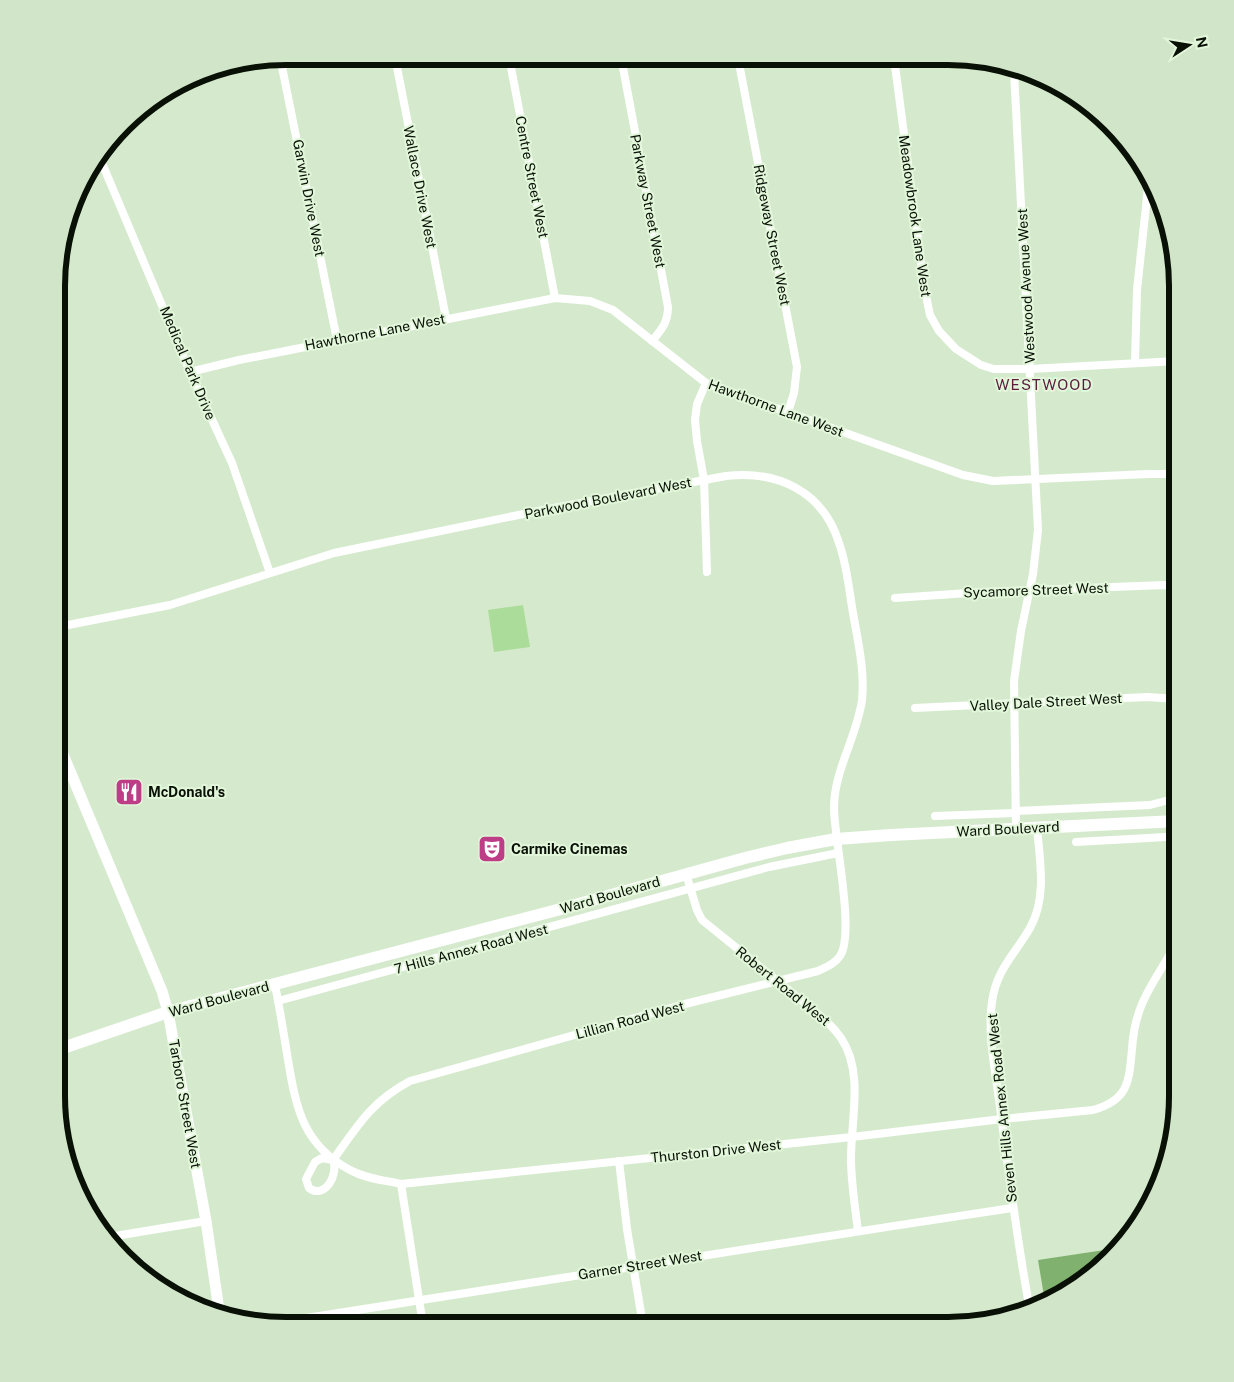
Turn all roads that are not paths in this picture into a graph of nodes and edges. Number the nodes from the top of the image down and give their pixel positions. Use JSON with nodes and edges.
{"nodes":[{"id":1,"x":282,"y":65,"type":"edge"},
{"id":2,"x":397,"y":65,"type":"edge"},
{"id":3,"x":511,"y":65,"type":"edge"},
{"id":4,"x":623,"y":65,"type":"edge"},
{"id":5,"x":739,"y":65,"type":"edge"},
{"id":6,"x":895,"y":65,"type":"edge"},
{"id":7,"x":1014,"y":76,"type":"edge"},
{"id":8,"x":102,"y":163,"type":"edge"},
{"id":9,"x":1147,"y":191,"type":"edge"},
{"id":10,"x":556,"y":298,"type":"junction"},
{"id":11,"x":446,"y":318,"type":"junction"},
{"id":12,"x":337,"y":340,"type":"junction"},
{"id":13,"x":652,"y":341,"type":"junction"},
{"id":14,"x":1169,"y":361,"type":"edge"},
{"id":15,"x":1135,"y":363,"type":"junction"},
{"id":16,"x":1030,"y":369,"type":"junction"},
{"id":17,"x":190,"y":372,"type":"junction"},
{"id":18,"x":706,"y":383,"type":"junction"},
{"id":19,"x":788,"y":412,"type":"junction"},
{"id":20,"x":1169,"y":474,"type":"edge"},
{"id":21,"x":704,"y":480,"type":"junction"},
{"id":22,"x":1037,"y":480,"type":"junction"},
{"id":23,"x":707,"y":572,"type":"dead end"},
{"id":24,"x":270,"y":573,"type":"junction"},
{"id":25,"x":1169,"y":585,"type":"edge"},
{"id":26,"x":1030,"y":591,"type":"junction"},
{"id":27,"x":895,"y":598,"type":"dead end"},
{"id":28,"x":65,"y":626,"type":"edge"},
{"id":29,"x":1169,"y":698,"type":"edge"},
{"id":30,"x":1014,"y":703,"type":"junction"},
{"id":31,"x":915,"y":708,"type":"dead end"},
{"id":32,"x":65,"y":759,"type":"edge"},
{"id":33,"x":1169,"y":800,"type":"edge"},
{"id":34,"x":1015,"y":812,"type":"junction"},
{"id":35,"x":935,"y":816,"type":"dead end"},
{"id":36,"x":1169,"y":821,"type":"edge"},
{"id":37,"x":1109,"y":824,"type":"junction"},
{"id":38,"x":1037,"y":828,"type":"junction"},
{"id":39,"x":1016,"y":830,"type":"junction"},
{"id":40,"x":1166,"y":838,"type":"dead end"},
{"id":41,"x":836,"y":840,"type":"junction"},
{"id":42,"x":1110,"y":840,"type":"junction"},
{"id":43,"x":1076,"y":842,"type":"dead end"},
{"id":44,"x":838,"y":853,"type":"junction"},
{"id":45,"x":686,"y":874,"type":"junction"},
{"id":46,"x":690,"y":888,"type":"junction"},
{"id":47,"x":1169,"y":955,"type":"edge"},
{"id":48,"x":778,"y":981,"type":"junction"},
{"id":49,"x":275,"y":985,"type":"junction"},
{"id":50,"x":278,"y":1001,"type":"junction"},
{"id":51,"x":168,"y":1012,"type":"junction"},
{"id":52,"x":65,"y":1047,"type":"edge"},
{"id":53,"x":1002,"y":1119,"type":"junction"},
{"id":54,"x":852,"y":1137,"type":"junction"},
{"id":55,"x":333,"y":1160,"type":"junction"},
{"id":56,"x":619,"y":1161,"type":"junction"},
{"id":57,"x":401,"y":1184,"type":"junction"},
{"id":58,"x":1012,"y":1208,"type":"junction"},
{"id":59,"x":206,"y":1221,"type":"junction"},
{"id":60,"x":858,"y":1231,"type":"junction"},
{"id":61,"x":115,"y":1236,"type":"edge"},
{"id":62,"x":633,"y":1266,"type":"junction"},
{"id":63,"x":419,"y":1302,"type":"junction"},
{"id":64,"x":1029,"y":1302,"type":"edge"},
{"id":65,"x":218,"y":1306,"type":"edge"},
{"id":66,"x":330,"y":1315,"type":"joint"},
{"id":67,"x":316,"y":1317,"type":"edge"},
{"id":68,"x":422,"y":1317,"type":"edge"},
{"id":69,"x":642,"y":1317,"type":"edge"}],
"edges":[{"from":1,"to":12,"type":"street","name":"Garwin Drive West"},
{"from":2,"to":11,"type":"street","name":"Wallace Drive West"},
{"from":3,"to":10,"type":"street","name":"Centre Street West"},
{"from":4,"to":13,"type":"street","name":"Parkway Street West"},
{"from":5,"to":19,"type":"street","name":"Ridgeway Street West"},
{"from":6,"to":16,"type":"street","name":"Meadowbrook Lane West"},
{"from":7,"to":16,"type":"street","name":"Westwood Avenue West"},
{"from":8,"to":17,"type":"street","name":"Medical Park Drive"},
{"from":9,"to":15,"type":"street"},
{"from":10,"to":11,"type":"street","name":"Hawthorne Lane West"},
{"from":10,"to":13,"type":"street","name":"Hawthorne Lane West"},
{"from":11,"to":12,"type":"street","name":"Hawthorne Lane West"},
{"from":12,"to":17,"type":"street","name":"Hawthorne Lane West"},
{"from":13,"to":18,"type":"street","name":"Hawthorne Lane West"},
{"from":14,"to":15,"type":"street","name":"Meadowbrook Lane West"},
{"from":15,"to":16,"type":"street","name":"Meadowbrook Lane West"},
{"from":16,"to":22,"type":"street","name":"Westwood Avenue West"},
{"from":17,"to":24,"type":"street","name":"Medical Park Drive"},
{"from":18,"to":19,"type":"street","name":"Hawthorne Lane West"},
{"from":18,"to":21,"type":"street"},
{"from":19,"to":22,"type":"street","name":"Hawthorne Lane West"},
{"from":20,"to":22,"type":"street","name":"Hawthorne Lane West"},
{"from":21,"to":23,"type":"street"},
{"from":21,"to":24,"type":"street","name":"Parkwood Boulevard West"},
{"from":21,"to":41,"type":"street","name":"Parkwood Boulevard West"},
{"from":22,"to":26,"type":"street","name":"Westwood Avenue West"},
{"from":24,"to":28,"type":"street","name":"Parkwood Boulevard West"},
{"from":25,"to":26,"type":"street","name":"Sycamore Street West"},
{"from":26,"to":27,"type":"street","name":"Sycamore Street West"},
{"from":26,"to":30,"type":"street","name":"Westwood Avenue West"},
{"from":29,"to":30,"type":"street","name":"Valley Dale Street West"},
{"from":30,"to":31,"type":"street","name":"Valley Dale Street West"},
{"from":30,"to":34,"type":"street","name":"Westwood Avenue West"},
{"from":32,"to":51,"type":"main road","name":"Tarboro Street West"},
{"from":33,"to":34,"type":"street"},
{"from":34,"to":35,"type":"street"},
{"from":34,"to":39,"type":"street","name":"Westwood Avenue West"},
{"from":36,"to":37,"type":"main road","name":"Ward Boulevard"},
{"from":37,"to":38,"type":"main road","name":"Ward Boulevard"},
{"from":37,"to":42,"type":"street"},
{"from":38,"to":39,"type":"main road","name":"Ward Boulevard"},
{"from":38,"to":53,"type":"street","name":"Seven Hills Annex Road West"},
{"from":39,"to":41,"type":"main road","name":"Ward Boulevard"},
{"from":40,"to":42,"type":"street"},
{"from":41,"to":44,"type":"street","name":"Lillian Road West"},
{"from":41,"to":45,"type":"main road","name":"Ward Boulevard"},
{"from":42,"to":43,"type":"street"},
{"from":44,"to":46,"type":"street","name":"7 Hills Annex Road West"},
{"from":44,"to":48,"type":"street","name":"Lillian Road West"},
{"from":45,"to":46,"type":"street","name":"Robert Road West"},
{"from":45,"to":49,"type":"main road","name":"Ward Boulevard"},
{"from":46,"to":48,"type":"street","name":"Robert Road West"},
{"from":46,"to":50,"type":"street","name":"7 Hills Annex Road West"},
{"from":47,"to":53,"type":"street","name":"Thurston Drive West"},
{"from":48,"to":54,"type":"street","name":"Robert Road West"},
{"from":48,"to":55,"type":"street","name":"Lillian Road West"},
{"from":49,"to":50,"type":"street","name":"Thurston Drive West"},
{"from":49,"to":51,"type":"main road","name":"Ward Boulevard"},
{"from":50,"to":55,"type":"street","name":"Thurston Drive West"},
{"from":51,"to":52,"type":"main road","name":"Ward Boulevard"},
{"from":51,"to":59,"type":"main road","name":"Tarboro Street West"},
{"from":53,"to":54,"type":"street","name":"Thurston Drive West"},
{"from":53,"to":58,"type":"street","name":"Seven Hills Annex Road West"},
{"from":54,"to":56,"type":"street","name":"Thurston Drive West"},
{"from":54,"to":60,"type":"street","name":"Robert Road West"},
{"from":55,"to":55,"type":"street"},
{"from":55,"to":57,"type":"street","name":"Thurston Drive West"},
{"from":56,"to":57,"type":"street","name":"Thurston Drive West"},
{"from":56,"to":62,"type":"street"},
{"from":57,"to":63,"type":"street"},
{"from":58,"to":60,"type":"street","name":"Garner Street West"},
{"from":58,"to":64,"type":"street","name":"Seven Hills Annex Road West"},
{"from":59,"to":61,"type":"street"},
{"from":59,"to":65,"type":"main road","name":"Tarboro Street West"},
{"from":60,"to":62,"type":"street","name":"Garner Street West"},
{"from":62,"to":63,"type":"street","name":"Garner Street West"},
{"from":62,"to":69,"type":"street"},
{"from":63,"to":66,"type":"street","name":"Garner Street West"},
{"from":63,"to":68,"type":"street"},
{"from":66,"to":67,"type":"street","name":"Garner Street West"}]}
